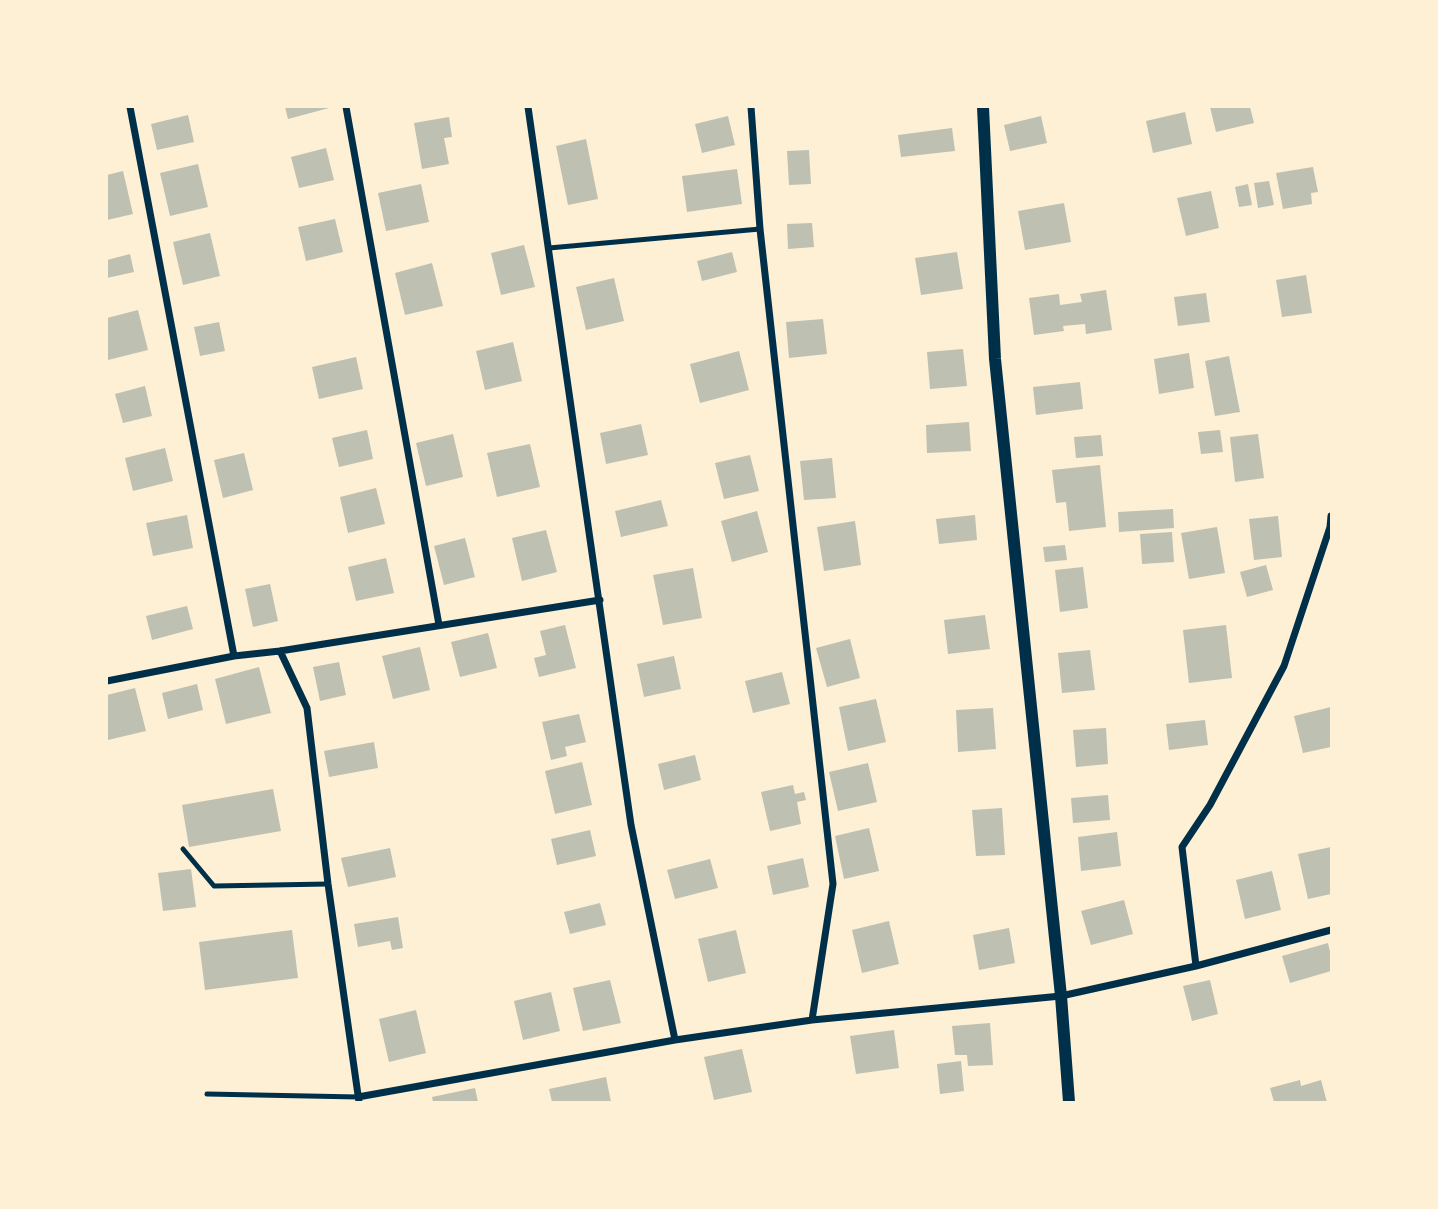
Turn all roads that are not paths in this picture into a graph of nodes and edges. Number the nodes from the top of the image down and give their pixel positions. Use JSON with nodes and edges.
{"nodes":[{"id":1,"x":130,"y":107,"type":"edge"},
{"id":2,"x":346,"y":107,"type":"edge"},
{"id":3,"x":528,"y":107,"type":"edge"},
{"id":4,"x":751,"y":107,"type":"edge"},
{"id":5,"x":982,"y":107,"type":"edge"},
{"id":6,"x":760,"y":229,"type":"junction"},
{"id":7,"x":549,"y":248,"type":"junction"},
{"id":8,"x":1331,"y":516,"type":"edge"},
{"id":9,"x":600,"y":600,"type":"junction"},
{"id":10,"x":439,"y":625,"type":"junction"},
{"id":11,"x":280,"y":651,"type":"junction"},
{"id":12,"x":234,"y":656,"type":"junction"},
{"id":13,"x":107,"y":681,"type":"edge"},
{"id":14,"x":183,"y":849,"type":"dead end"},
{"id":15,"x":328,"y":884,"type":"junction"},
{"id":16,"x":1331,"y":930,"type":"edge"},
{"id":17,"x":1196,"y":966,"type":"junction"},
{"id":18,"x":1061,"y":996,"type":"junction"},
{"id":19,"x":813,"y":1020,"type":"junction"},
{"id":20,"x":675,"y":1040,"type":"junction"},
{"id":21,"x":207,"y":1094,"type":"dead end"},
{"id":22,"x":359,"y":1100,"type":"edge"},
{"id":23,"x":1069,"y":1102,"type":"edge"}],
"edges":[{"from":1,"to":12,"type":"street"},
{"from":2,"to":10,"type":"street"},
{"from":3,"to":7,"type":"street"},
{"from":4,"to":6,"type":"street"},
{"from":5,"to":18,"type":"street"},
{"from":6,"to":7,"type":"lane"},
{"from":6,"to":19,"type":"street"},
{"from":7,"to":9,"type":"street"},
{"from":8,"to":17,"type":"street"},
{"from":9,"to":10,"type":"street"},
{"from":9,"to":20,"type":"street"},
{"from":10,"to":11,"type":"street"},
{"from":11,"to":12,"type":"street"},
{"from":11,"to":15,"type":"street"},
{"from":12,"to":13,"type":"street"},
{"from":14,"to":15,"type":"lane"},
{"from":15,"to":22,"type":"street"},
{"from":16,"to":17,"type":"street"},
{"from":17,"to":18,"type":"street"},
{"from":18,"to":19,"type":"street"},
{"from":18,"to":23,"type":"street"},
{"from":19,"to":20,"type":"street"},
{"from":20,"to":22,"type":"street"},
{"from":21,"to":22,"type":"lane"}]}
